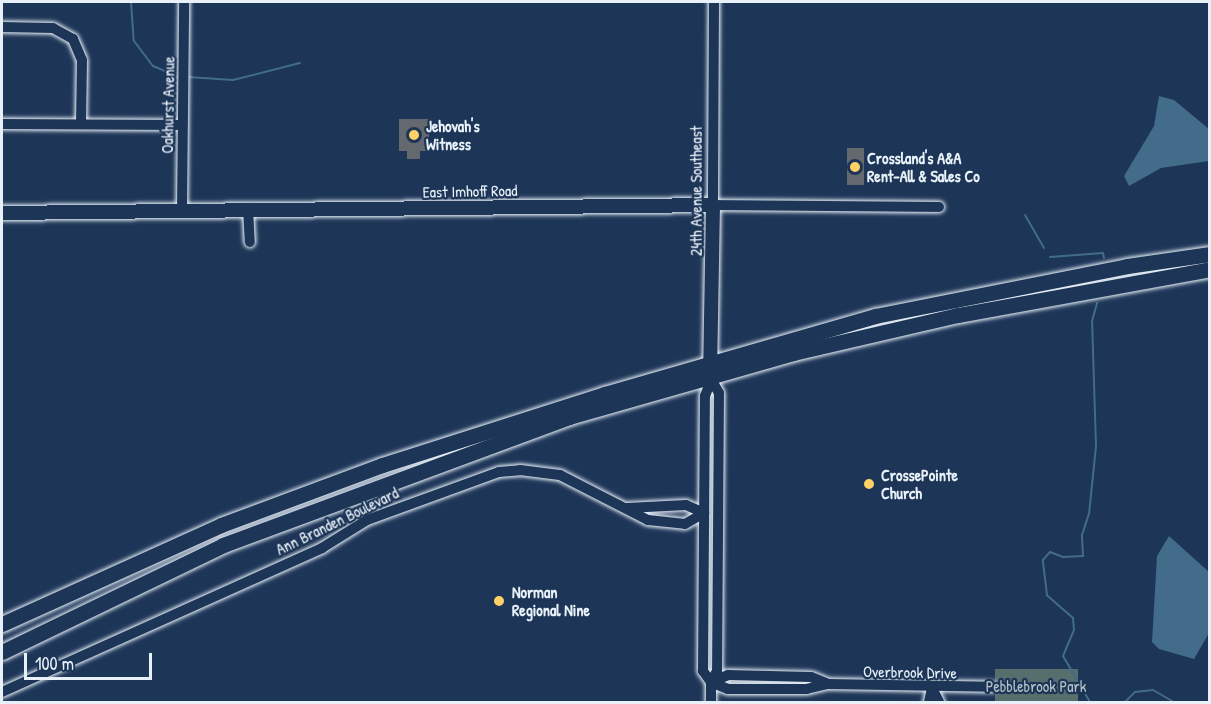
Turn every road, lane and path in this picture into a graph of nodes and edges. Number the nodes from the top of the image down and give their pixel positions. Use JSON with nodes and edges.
{"nodes":[{"id":1,"x":184,"y":2,"type":"edge"},
{"id":2,"x":714,"y":2,"type":"edge"},
{"id":3,"x":2,"y":27,"type":"edge"},
{"id":4,"x":2,"y":124,"type":"edge"},
{"id":5,"x":81,"y":124,"type":"junction"},
{"id":6,"x":182,"y":124,"type":"junction"},
{"id":7,"x":713,"y":205,"type":"junction"},
{"id":8,"x":939,"y":207,"type":"dead end"},
{"id":9,"x":248,"y":208,"type":"junction"},
{"id":10,"x":182,"y":209,"type":"junction"},
{"id":11,"x":2,"y":213,"type":"edge"},
{"id":12,"x":250,"y":242,"type":"dead end"},
{"id":13,"x":1209,"y":254,"type":"edge"},
{"id":14,"x":1209,"y":269,"type":"edge"},
{"id":15,"x":710,"y":373,"type":"junction"},
{"id":16,"x":627,"y":508,"type":"junction"},
{"id":17,"x":704,"y":513,"type":"junction"},
{"id":18,"x":2,"y":624,"type":"edge"},
{"id":19,"x":2,"y":652,"type":"edge"},
{"id":20,"x":711,"y":682,"type":"junction"},
{"id":21,"x":992,"y":687,"type":"dead end"},
{"id":22,"x":932,"y":688,"type":"junction"},
{"id":23,"x":2,"y":692,"type":"edge"},
{"id":24,"x":711,"y":702,"type":"edge"},
{"id":25,"x":929,"y":702,"type":"edge"},
{"id":26,"x":939,"y":702,"type":"edge"}],
"edges":[{"from":1,"to":6,"type":"street","name":"Oakhurst Avenue"},
{"from":2,"to":7,"type":"street","name":"24th Avenue Southeast"},
{"from":3,"to":5,"type":"street"},
{"from":4,"to":5,"type":"street"},
{"from":5,"to":6,"type":"street"},
{"from":6,"to":10,"type":"street","name":"Oakhurst Avenue"},
{"from":7,"to":8,"type":"street","name":"East Imhoff Road"},
{"from":7,"to":9,"type":"main road","name":"East Imhoff Road"},
{"from":7,"to":15,"type":"main road","name":"24th Avenue Southeast"},
{"from":9,"to":10,"type":"main road","name":"East Imhoff Road"},
{"from":9,"to":12,"type":"street"},
{"from":10,"to":11,"type":"main road","name":"East Imhoff Road"},
{"from":13,"to":15,"type":"highway"},
{"from":14,"to":15,"type":"highway"},
{"from":15,"to":17,"type":"street","name":"24th Avenue Southeast"},
{"from":15,"to":18,"type":"highway"},
{"from":15,"to":19,"type":"highway"},
{"from":15,"to":20,"type":"street","name":"24th Avenue Southeast"},
{"from":16,"to":17,"type":"street","name":"Ann Branden Boulevard"},
{"from":16,"to":17,"type":"street","name":"Ann Branden Boulevard"},
{"from":16,"to":23,"type":"street","name":"Ann Branden Boulevard"},
{"from":17,"to":20,"type":"street","name":"24th Avenue Southeast"},
{"from":20,"to":22,"type":"street","name":"Overbrook Drive"},
{"from":20,"to":24,"type":"street","name":"24th Avenue Southeast"},
{"from":21,"to":22,"type":"street","name":"Overbrook Drive"},
{"from":22,"to":25,"type":"street"},
{"from":22,"to":26,"type":"street"}]}
